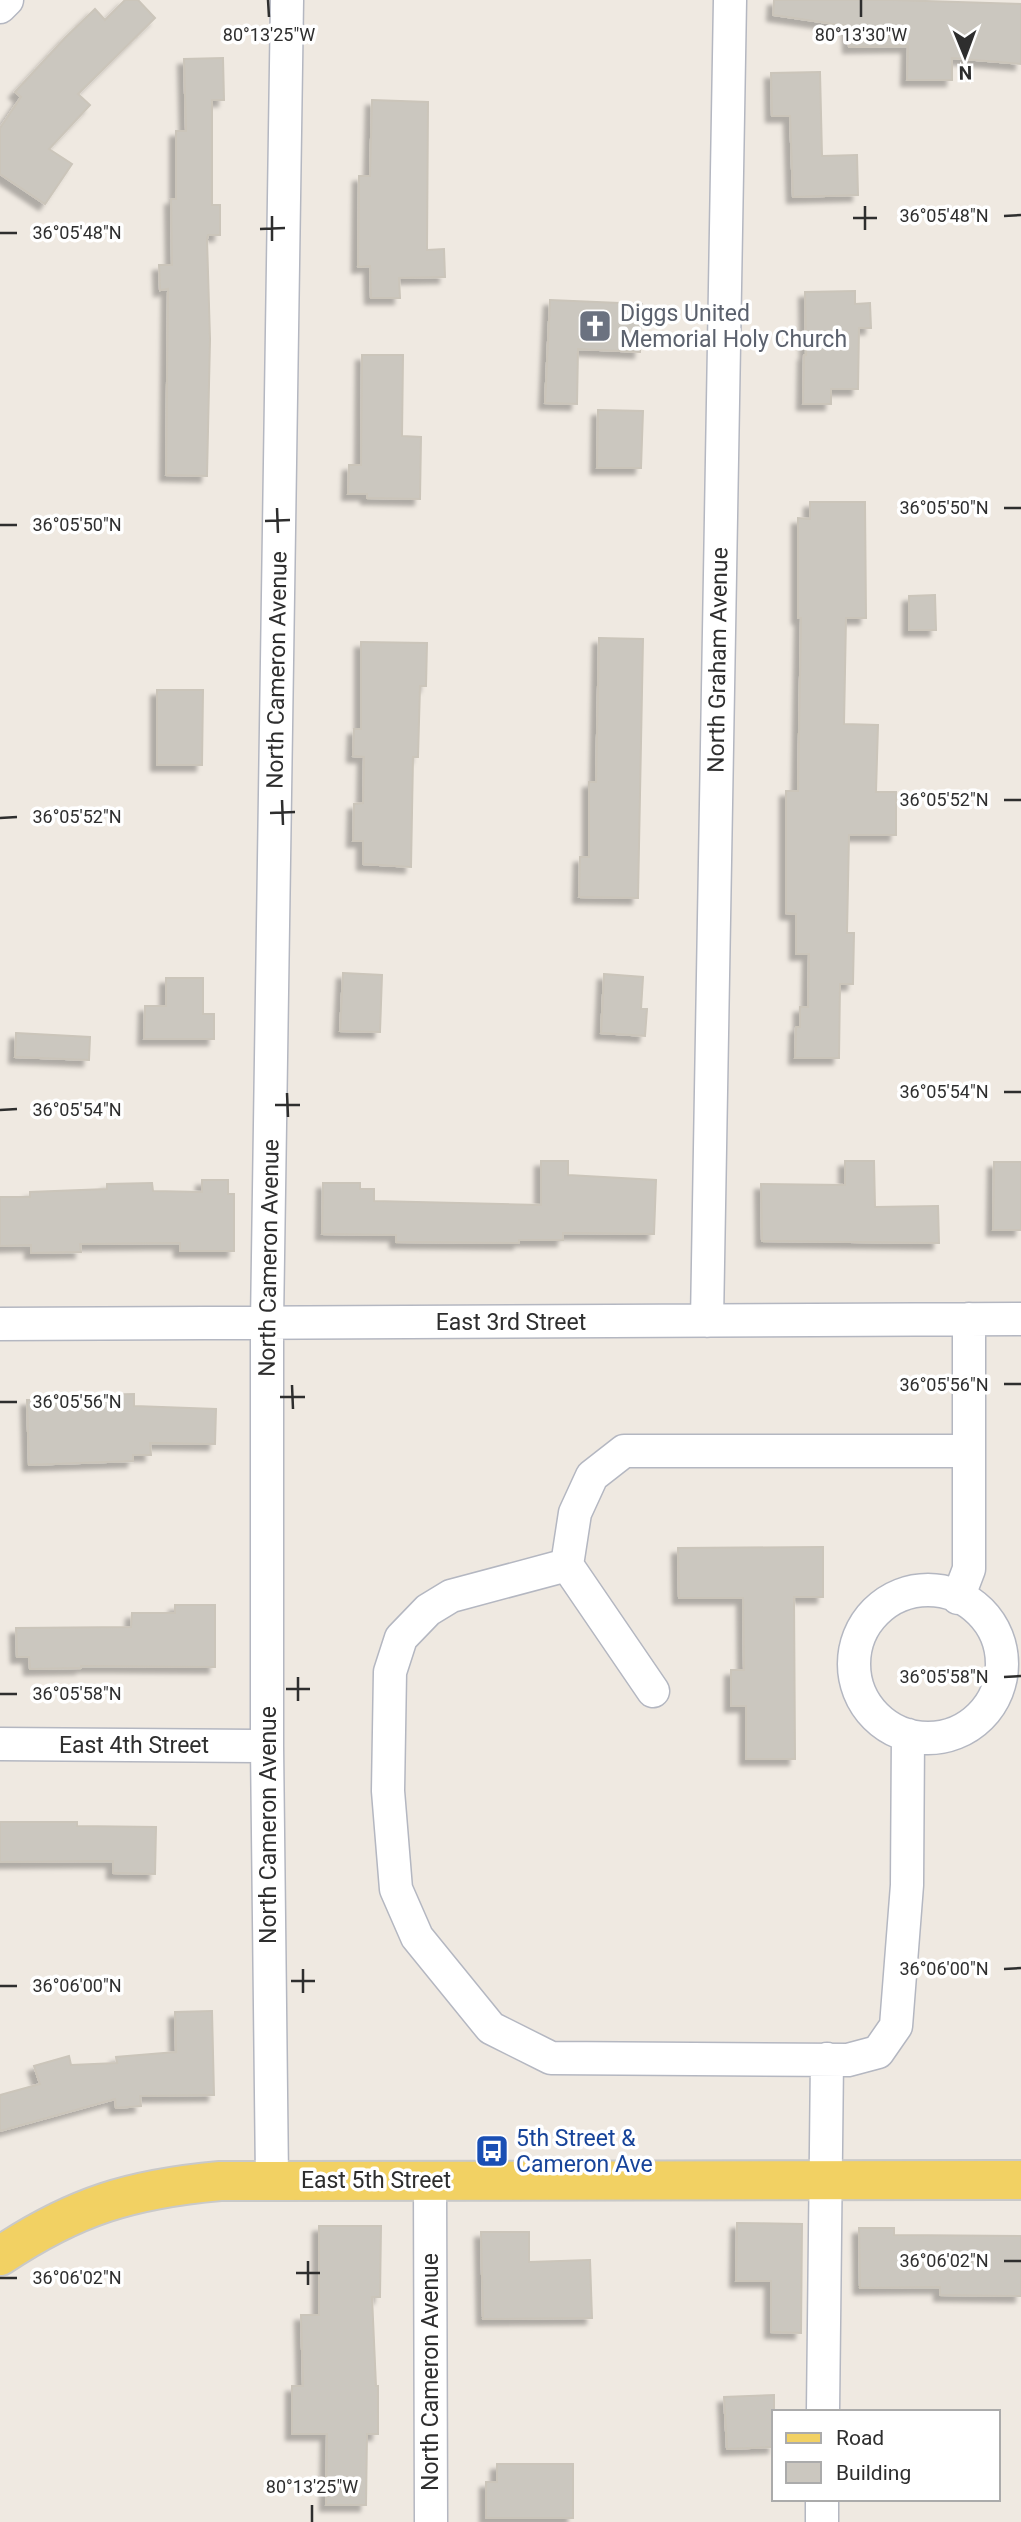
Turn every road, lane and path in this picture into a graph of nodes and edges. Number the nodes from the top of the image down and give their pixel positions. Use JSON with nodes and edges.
{"nodes":[{"id":1,"x":7,"y":0,"type":"edge"},
{"id":2,"x":287,"y":0,"type":"edge"},
{"id":3,"x":730,"y":0,"type":"edge"},
{"id":4,"x":0,"y":7,"type":"edge"},
{"id":5,"x":969,"y":1319,"type":"junction"},
{"id":6,"x":1021,"y":1319,"type":"edge"},
{"id":7,"x":706,"y":1321,"type":"junction"},
{"id":8,"x":267,"y":1323,"type":"junction"},
{"id":9,"x":0,"y":1324,"type":"edge"},
{"id":10,"x":969,"y":1451,"type":"junction"},
{"id":11,"x":567,"y":1565,"type":"junction"},
{"id":12,"x":958,"y":1598,"type":"junction"},
{"id":13,"x":653,"y":1691,"type":"dead end"},
{"id":14,"x":908,"y":1735,"type":"junction"},
{"id":15,"x":0,"y":1744,"type":"edge"},
{"id":16,"x":267,"y":1746,"type":"junction"},
{"id":17,"x":827,"y":2059,"type":"junction"},
{"id":18,"x":272,"y":2179,"type":"junction"},
{"id":19,"x":825,"y":2179,"type":"junction"},
{"id":20,"x":430,"y":2180,"type":"junction"},
{"id":21,"x":1021,"y":2180,"type":"edge"},
{"id":22,"x":0,"y":2256,"type":"edge"},
{"id":23,"x":823,"y":2410,"type":"edge"},
{"id":24,"x":822,"y":2501,"type":"edge"},
{"id":25,"x":431,"y":2522,"type":"edge"},
{"id":26,"x":822,"y":2522,"type":"edge"}],
"edges":[{"from":1,"to":4,"type":"street"},
{"from":2,"to":8,"type":"street","name":"North Cameron Avenue"},
{"from":3,"to":7,"type":"street","name":"North Graham Avenue"},
{"from":5,"to":6,"type":"street","name":"East 3rd Street"},
{"from":5,"to":7,"type":"street","name":"East 3rd Street"},
{"from":5,"to":10,"type":"street"},
{"from":7,"to":8,"type":"street","name":"East 3rd Street"},
{"from":8,"to":9,"type":"street","name":"East 3rd Street"},
{"from":8,"to":16,"type":"street","name":"North Cameron Avenue"},
{"from":10,"to":11,"type":"street"},
{"from":10,"to":12,"type":"street"},
{"from":11,"to":13,"type":"street"},
{"from":11,"to":17,"type":"street"},
{"from":12,"to":14,"type":"street"},
{"from":12,"to":14,"type":"street"},
{"from":14,"to":17,"type":"street"},
{"from":15,"to":16,"type":"street","name":"East 4th Street"},
{"from":16,"to":18,"type":"street","name":"North Cameron Avenue"},
{"from":17,"to":19,"type":"street"},
{"from":18,"to":20,"type":"main road","name":"East 5th Street"},
{"from":18,"to":22,"type":"main road","name":"East 5th Street"},
{"from":19,"to":20,"type":"main road","name":"East 5th Street"},
{"from":19,"to":21,"type":"main road","name":"East 5th Street"},
{"from":19,"to":23,"type":"street"},
{"from":20,"to":25,"type":"street","name":"North Cameron Avenue"},
{"from":24,"to":26,"type":"street"}]}
